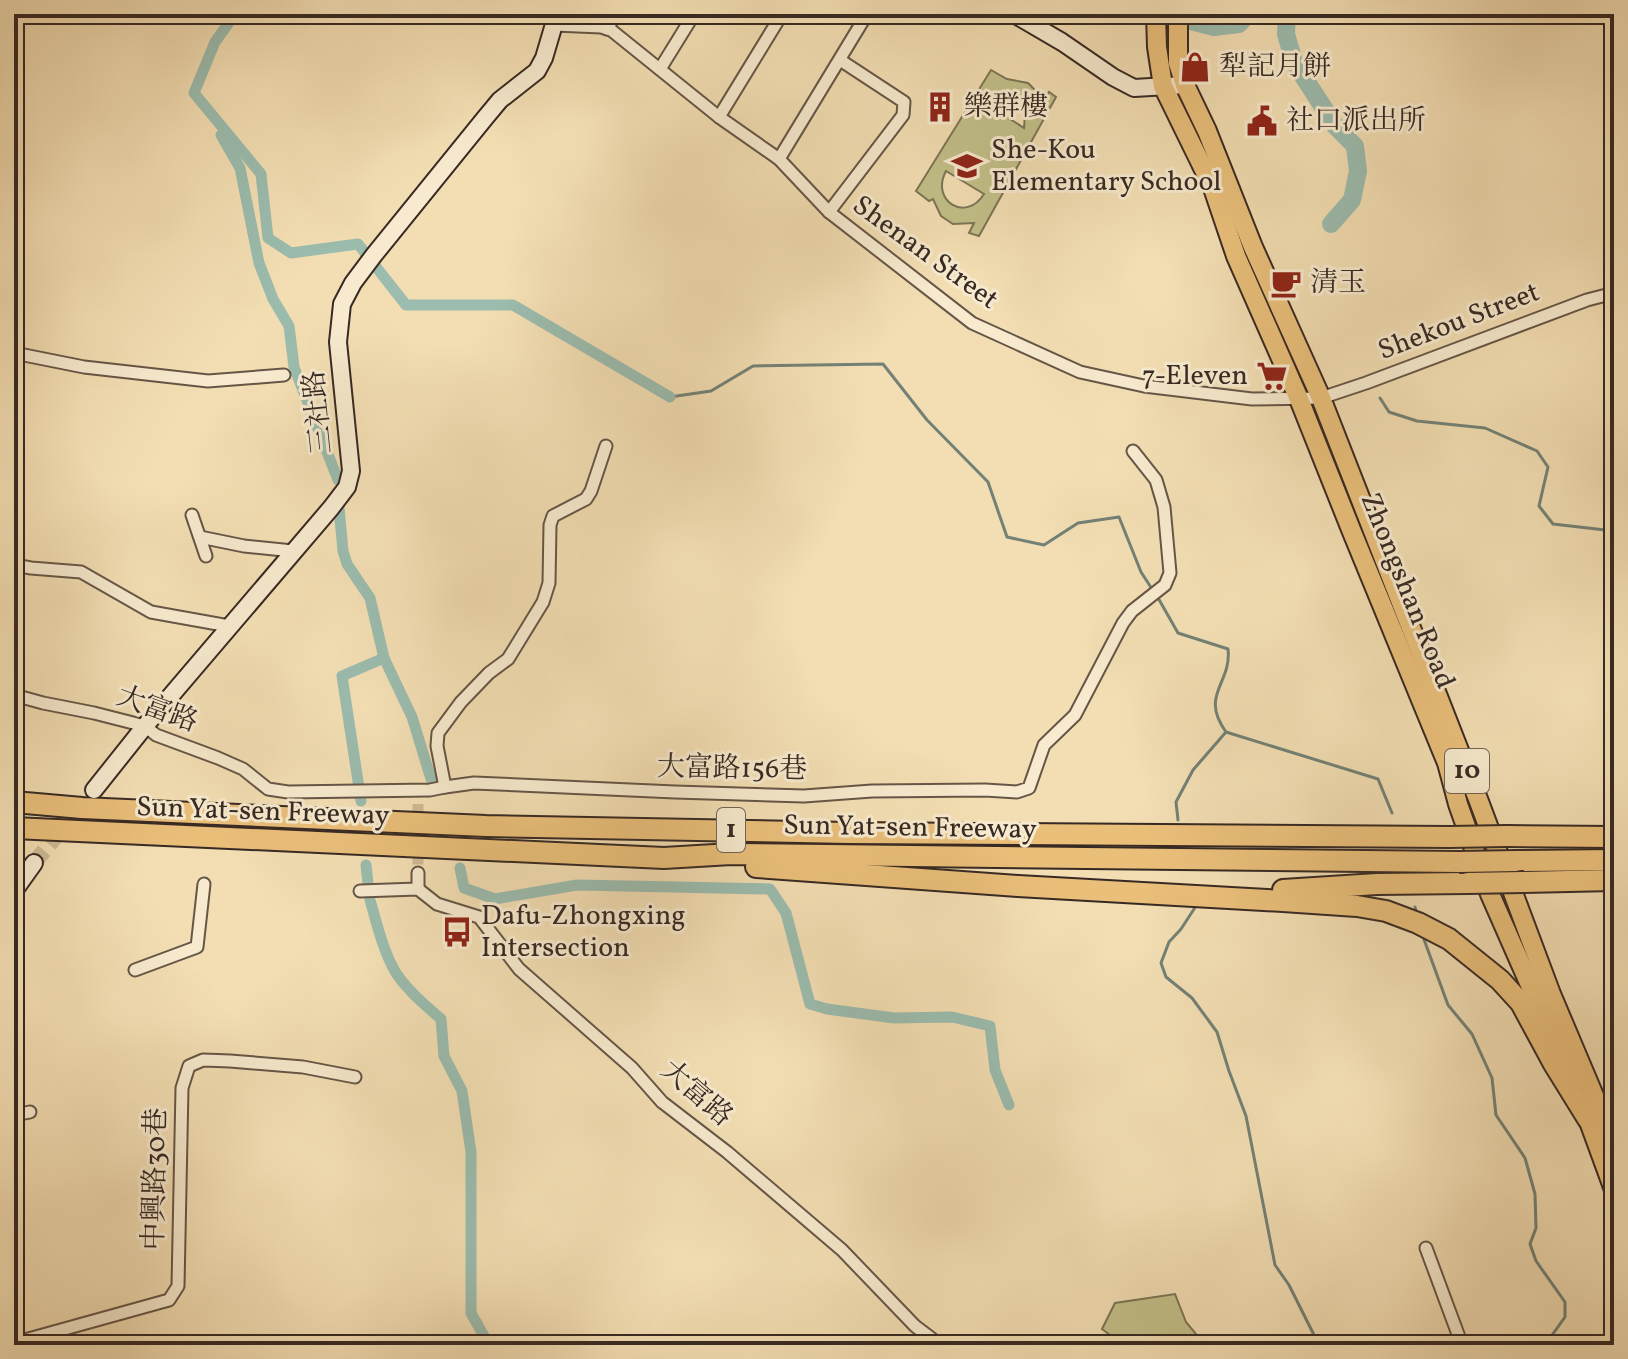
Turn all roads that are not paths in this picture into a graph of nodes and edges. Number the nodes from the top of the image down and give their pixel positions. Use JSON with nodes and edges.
{"nodes":[{"id":1,"x":616,"y":14,"type":"edge"},
{"id":2,"x":694,"y":14,"type":"edge"},
{"id":3,"x":782,"y":14,"type":"edge"},
{"id":4,"x":1014,"y":14,"type":"edge"},
{"id":5,"x":1156,"y":15,"type":"edge"},
{"id":6,"x":862,"y":16,"type":"edge"},
{"id":7,"x":1178,"y":17,"type":"edge"},
{"id":8,"x":556,"y":20,"type":"edge"},
{"id":9,"x":607,"y":29,"type":"junction"},
{"id":10,"x":840,"y":60,"type":"junction"},
{"id":11,"x":660,"y":69,"type":"junction"},
{"id":12,"x":1185,"y":85,"type":"junction"},
{"id":13,"x":1163,"y":86,"type":"junction"},
{"id":14,"x":719,"y":117,"type":"junction"},
{"id":15,"x":779,"y":159,"type":"junction"},
{"id":16,"x":829,"y":212,"type":"junction"},
{"id":17,"x":1614,"y":293,"type":"edge"},
{"id":18,"x":14,"y":353,"type":"edge"},
{"id":19,"x":284,"y":375,"type":"dead end"},
{"id":20,"x":1321,"y":398,"type":"junction"},
{"id":21,"x":1299,"y":399,"type":"junction"},
{"id":22,"x":606,"y":446,"type":"dead end"},
{"id":23,"x":1133,"y":451,"type":"dead end"},
{"id":24,"x":192,"y":515,"type":"dead end"},
{"id":25,"x":200,"y":537,"type":"junction"},
{"id":26,"x":293,"y":551,"type":"junction"},
{"id":27,"x":206,"y":556,"type":"dead end"},
{"id":28,"x":14,"y":565,"type":"edge"},
{"id":29,"x":229,"y":626,"type":"junction"},
{"id":30,"x":14,"y":695,"type":"edge"},
{"id":31,"x":145,"y":726,"type":"junction"},
{"id":32,"x":445,"y":787,"type":"junction"},
{"id":33,"x":94,"y":790,"type":"tunnel mouth"},
{"id":34,"x":418,"y":790,"type":"junction"},
{"id":35,"x":14,"y":802,"type":"edge"},
{"id":36,"x":418,"y":804,"type":"tunnel mouth"},
{"id":37,"x":1614,"y":823,"type":"edge"},
{"id":38,"x":14,"y":828,"type":"edge"},
{"id":39,"x":1545,"y":836,"type":"junction"},
{"id":40,"x":1614,"y":837,"type":"edge"},
{"id":41,"x":664,"y":858,"type":"junction"},
{"id":42,"x":1614,"y":860,"type":"edge"},
{"id":43,"x":34,"y":863,"type":"tunnel mouth"},
{"id":44,"x":418,"y":873,"type":"tunnel mouth"},
{"id":45,"x":1614,"y":880,"type":"edge"},
{"id":46,"x":204,"y":884,"type":"dead end"},
{"id":47,"x":418,"y":889,"type":"junction"},
{"id":48,"x":14,"y":891,"type":"edge"},
{"id":49,"x":360,"y":891,"type":"dead end"},
{"id":50,"x":1183,"y":894,"type":"junction"},
{"id":51,"x":135,"y":970,"type":"dead end"},
{"id":52,"x":355,"y":1077,"type":"dead end"},
{"id":53,"x":30,"y":1112,"type":"dead end"},
{"id":54,"x":14,"y":1115,"type":"edge"},
{"id":55,"x":1588,"y":1119,"type":"junction"},
{"id":56,"x":1614,"y":1143,"type":"edge"},
{"id":57,"x":1614,"y":1190,"type":"edge"},
{"id":58,"x":1426,"y":1248,"type":"dead end"},
{"id":59,"x":14,"y":1343,"type":"edge"},
{"id":60,"x":940,"y":1345,"type":"edge"},
{"id":61,"x":1462,"y":1345,"type":"edge"}],
"edges":[{"from":1,"to":9,"type":"street"},
{"from":2,"to":11,"type":"street"},
{"from":3,"to":14,"type":"street"},
{"from":4,"to":13,"type":"street"},
{"from":5,"to":13,"type":"main road","name":"Zhongshan Road","number":"10"},
{"from":6,"to":10,"type":"street"},
{"from":7,"to":12,"type":"main road","name":"Zhongshan Road","number":"10"},
{"from":8,"to":9,"type":"street"},
{"from":8,"to":26,"type":"street","name":"三社路"},
{"from":9,"to":11,"type":"street","name":"Shenan Street"},
{"from":10,"to":15,"type":"street"},
{"from":10,"to":16,"type":"street"},
{"from":11,"to":14,"type":"street","name":"Shenan Street"},
{"from":12,"to":13,"type":"street"},
{"from":12,"to":20,"type":"main road","name":"Zhongshan Road","number":"10"},
{"from":13,"to":21,"type":"main road","name":"Zhongshan Road","number":"10"},
{"from":14,"to":15,"type":"street","name":"Shenan Street"},
{"from":15,"to":16,"type":"street","name":"Shenan Street"},
{"from":16,"to":21,"type":"street","name":"Shenan Street"},
{"from":17,"to":20,"type":"street","name":"Shekou Street"},
{"from":18,"to":19,"type":"street"},
{"from":20,"to":21,"type":"street","name":"Shenan Street"},
{"from":20,"to":56,"type":"main road","name":"Zhongshan Road","number":"10"},
{"from":21,"to":55,"type":"main road","name":"Zhongshan Road","number":"10"},
{"from":22,"to":32,"type":"street"},
{"from":23,"to":32,"type":"street","name":"大富路156巷"},
{"from":24,"to":25,"type":"street"},
{"from":25,"to":26,"type":"street"},
{"from":25,"to":27,"type":"street"},
{"from":26,"to":29,"type":"street","name":"三社路"},
{"from":28,"to":29,"type":"street"},
{"from":29,"to":31,"type":"street","name":"三社路"},
{"from":30,"to":31,"type":"street","name":"大富路"},
{"from":31,"to":33,"type":"street","name":"三社路"},
{"from":31,"to":34,"type":"street","name":"大富路"},
{"from":32,"to":34,"type":"street","name":"大富路"},
{"from":34,"to":36,"type":"street"},
{"from":35,"to":39,"type":"highway","name":"Sun Yat-sen Freeway","number":"1","bridge":true},
{"from":37,"to":39,"type":"highway"},
{"from":38,"to":41,"type":"highway","name":"Sun Yat-sen Freeway","number":"1"},
{"from":39,"to":40,"type":"highway","name":"Sun Yat-sen Freeway","number":"1"},
{"from":41,"to":42,"type":"highway","name":"Sun Yat-sen Freeway","number":"1","bridge":true},
{"from":41,"to":50,"type":"highway"},
{"from":43,"to":48,"type":"street"},
{"from":44,"to":47,"type":"street"},
{"from":45,"to":50,"type":"highway","bridge":true},
{"from":46,"to":51,"type":"street"},
{"from":47,"to":49,"type":"street"},
{"from":47,"to":60,"type":"street","name":"大富路"},
{"from":50,"to":55,"type":"highway"},
{"from":52,"to":59,"type":"street","name":"中興路30巷"},
{"from":53,"to":54,"type":"street"},
{"from":55,"to":57,"type":"main road","name":"Zhongshan Road","number":"10"},
{"from":58,"to":61,"type":"street"}]}
